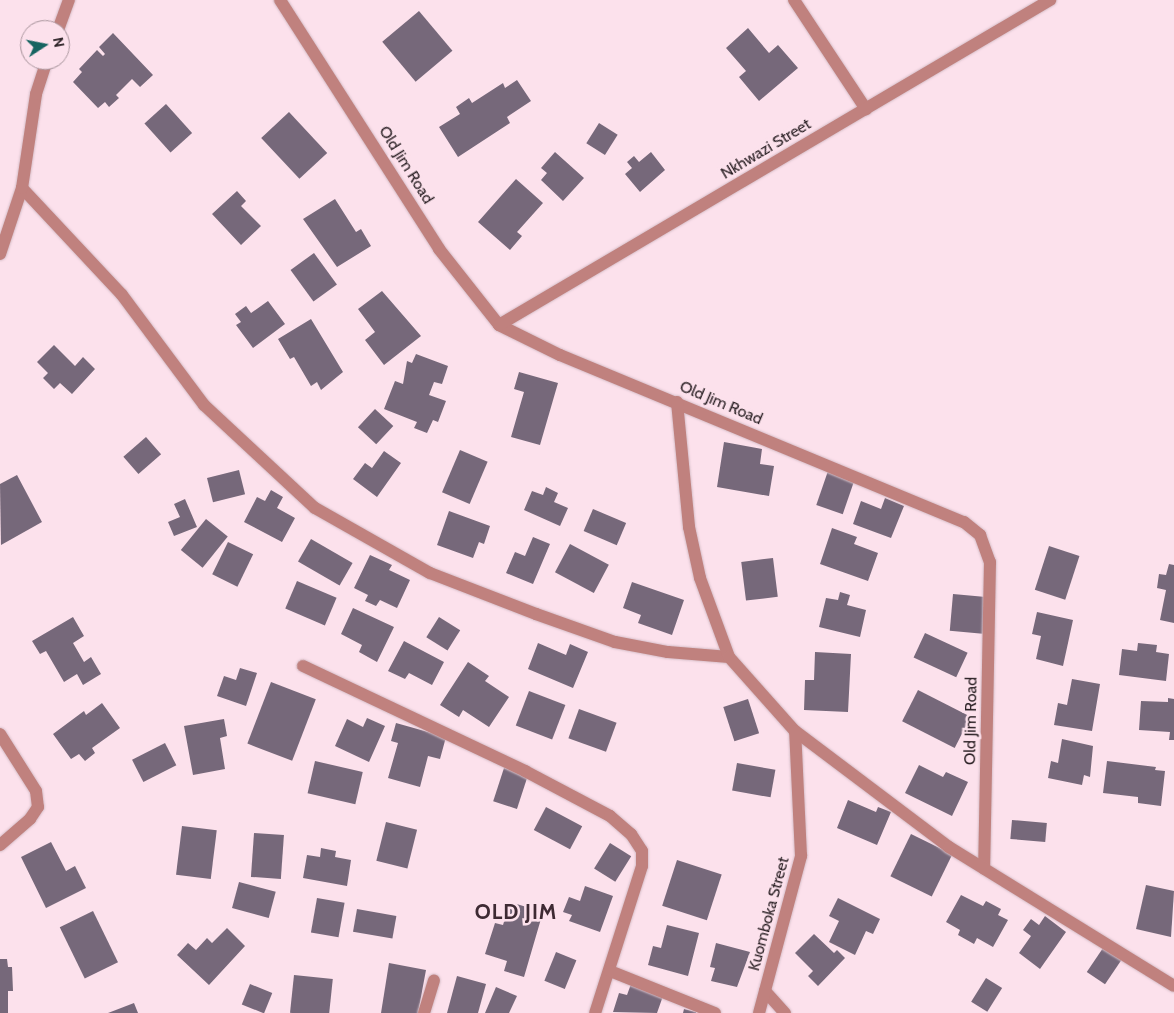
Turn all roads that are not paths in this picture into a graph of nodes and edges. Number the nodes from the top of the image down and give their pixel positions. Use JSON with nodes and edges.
{"nodes":[{"id":1,"x":69,"y":0,"type":"edge"},
{"id":2,"x":280,"y":0,"type":"edge"},
{"id":3,"x":794,"y":0,"type":"edge"},
{"id":4,"x":1050,"y":0,"type":"edge"},
{"id":5,"x":62,"y":20,"type":"edge"},
{"id":6,"x":44,"y":70,"type":"edge"},
{"id":7,"x":866,"y":109,"type":"junction"},
{"id":8,"x":22,"y":188,"type":"junction"},
{"id":9,"x":0,"y":254,"type":"edge"},
{"id":10,"x":499,"y":325,"type":"junction"},
{"id":11,"x":676,"y":402,"type":"junction"},
{"id":12,"x":729,"y":657,"type":"junction"},
{"id":13,"x":303,"y":666,"type":"dead end"},
{"id":14,"x":795,"y":731,"type":"junction"},
{"id":15,"x":0,"y":734,"type":"edge"},
{"id":16,"x":0,"y":845,"type":"edge"},
{"id":17,"x":984,"y":869,"type":"junction"},
{"id":18,"x":610,"y":971,"type":"junction"},
{"id":19,"x":434,"y":980,"type":"dead end"},
{"id":20,"x":1174,"y":986,"type":"edge"},
{"id":21,"x":765,"y":991,"type":"junction"},
{"id":22,"x":424,"y":1013,"type":"edge"},
{"id":23,"x":595,"y":1013,"type":"edge"},
{"id":24,"x":715,"y":1013,"type":"edge"},
{"id":25,"x":759,"y":1013,"type":"edge"},
{"id":26,"x":785,"y":1013,"type":"edge"}],
"edges":[{"from":1,"to":5,"type":"street"},
{"from":2,"to":10,"type":"street","name":"Old Jim Road"},
{"from":3,"to":7,"type":"street"},
{"from":4,"to":7,"type":"street","name":"Nkhwazi Street"},
{"from":6,"to":8,"type":"street"},
{"from":7,"to":10,"type":"street","name":"Nkhwazi Street"},
{"from":8,"to":9,"type":"street"},
{"from":8,"to":12,"type":"street"},
{"from":10,"to":11,"type":"street","name":"Old Jim Road"},
{"from":11,"to":12,"type":"street"},
{"from":11,"to":17,"type":"street","name":"Old Jim Road"},
{"from":12,"to":14,"type":"street"},
{"from":13,"to":18,"type":"street"},
{"from":14,"to":17,"type":"street"},
{"from":14,"to":21,"type":"street","name":"Kuomboka Street"},
{"from":15,"to":16,"type":"street"},
{"from":17,"to":20,"type":"street"},
{"from":18,"to":23,"type":"street"},
{"from":18,"to":24,"type":"street"},
{"from":19,"to":22,"type":"street"},
{"from":21,"to":25,"type":"street","name":"Kuomboka Street"},
{"from":21,"to":26,"type":"street"}]}
